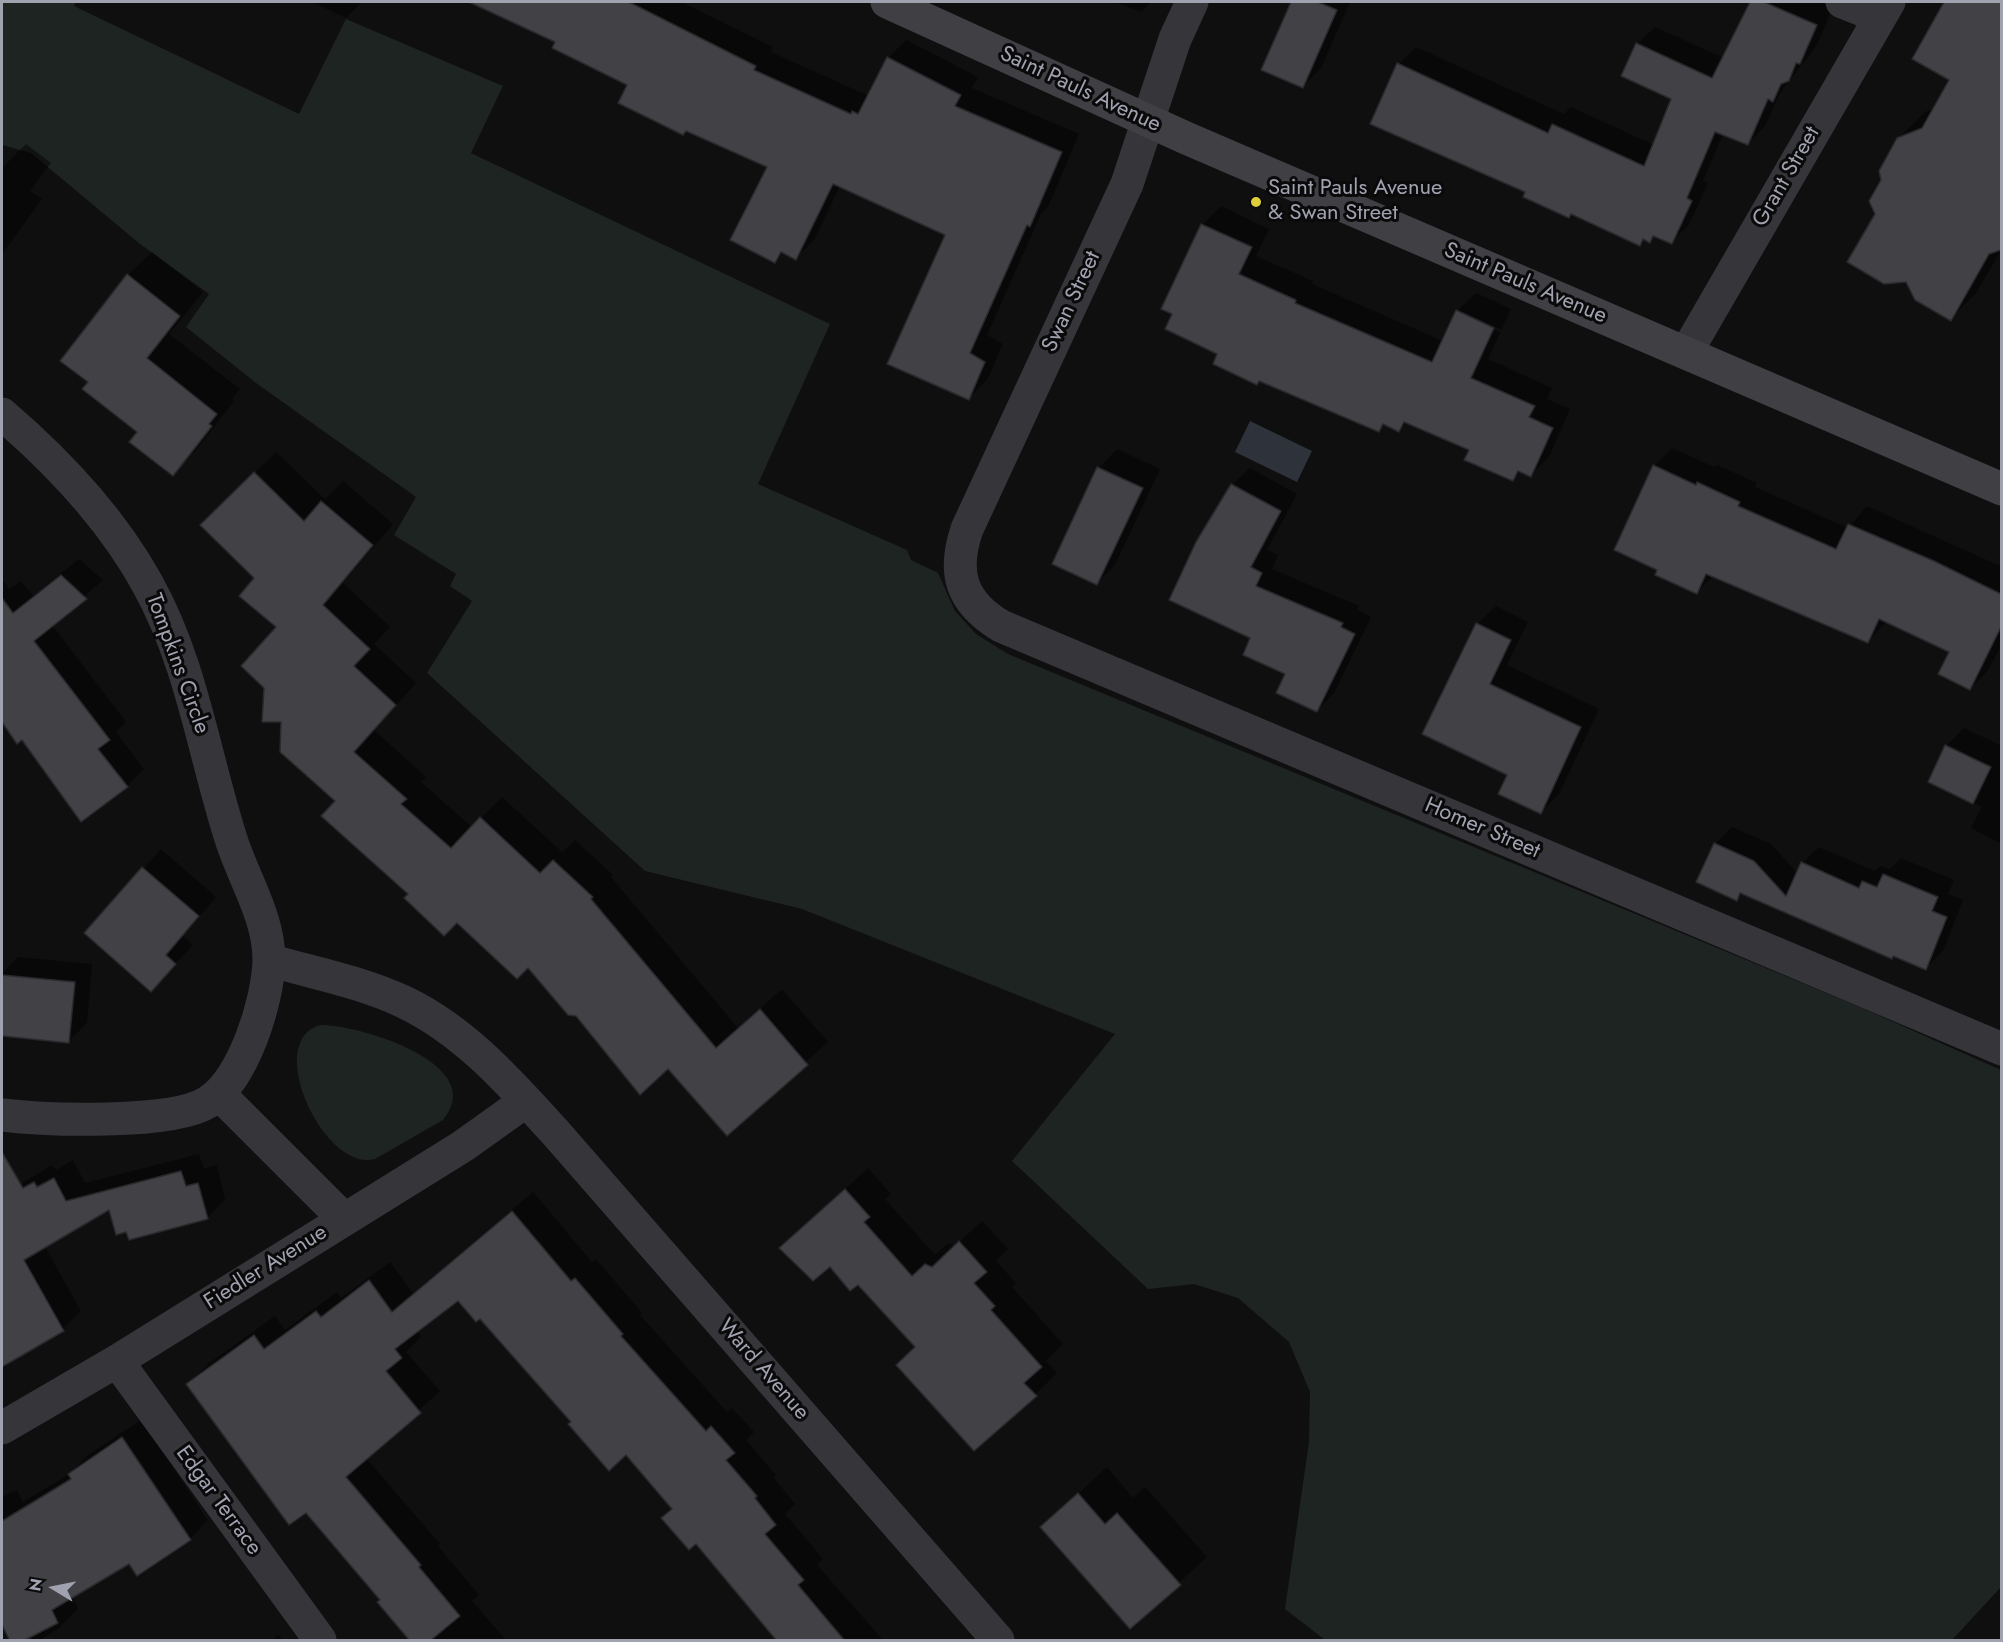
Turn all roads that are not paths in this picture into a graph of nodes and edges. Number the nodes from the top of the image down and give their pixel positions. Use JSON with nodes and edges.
{"nodes":[{"id":1,"x":887,"y":2,"type":"edge"},
{"id":2,"x":1192,"y":2,"type":"edge"},
{"id":3,"x":1842,"y":2,"type":"edge"},
{"id":4,"x":1885,"y":9,"type":"edge"},
{"id":5,"x":1148,"y":120,"type":"junction"},
{"id":6,"x":1686,"y":353,"type":"junction"},
{"id":7,"x":2,"y":414,"type":"edge"},
{"id":8,"x":2001,"y":489,"type":"edge"},
{"id":9,"x":969,"y":599,"type":"joint"},
{"id":10,"x":269,"y":960,"type":"junction"},
{"id":11,"x":2001,"y":1049,"type":"edge"},
{"id":12,"x":219,"y":1094,"type":"junction"},
{"id":13,"x":526,"y":1101,"type":"junction"},
{"id":14,"x":2,"y":1115,"type":"edge"},
{"id":15,"x":344,"y":1220,"type":"junction"},
{"id":16,"x":117,"y":1361,"type":"junction"},
{"id":17,"x":2,"y":1428,"type":"edge"},
{"id":18,"x":320,"y":1641,"type":"edge"},
{"id":19,"x":998,"y":1641,"type":"edge"}],
"edges":[{"from":1,"to":5,"type":"main road","name":"Saint Pauls Avenue"},
{"from":2,"to":5,"type":"street","name":"Swan Street"},
{"from":3,"to":4,"type":"street"},
{"from":4,"to":6,"type":"street","name":"Grant Street"},
{"from":5,"to":6,"type":"main road","name":"Saint Pauls Avenue"},
{"from":5,"to":9,"type":"street","name":"Swan Street"},
{"from":6,"to":8,"type":"main road","name":"Saint Pauls Avenue"},
{"from":7,"to":10,"type":"street","name":"Tompkins Circle"},
{"from":9,"to":11,"type":"street","name":"Homer Street"},
{"from":10,"to":12,"type":"street","name":"Tompkins Circle"},
{"from":10,"to":13,"type":"street"},
{"from":12,"to":14,"type":"street","name":"Tompkins Circle"},
{"from":12,"to":15,"type":"street"},
{"from":13,"to":15,"type":"street","name":"Fiedler Avenue"},
{"from":13,"to":19,"type":"street","name":"Ward Avenue"},
{"from":15,"to":16,"type":"street","name":"Fiedler Avenue"},
{"from":16,"to":17,"type":"street","name":"Fiedler Avenue"},
{"from":16,"to":18,"type":"street","name":"Edgar Terrace"}]}
